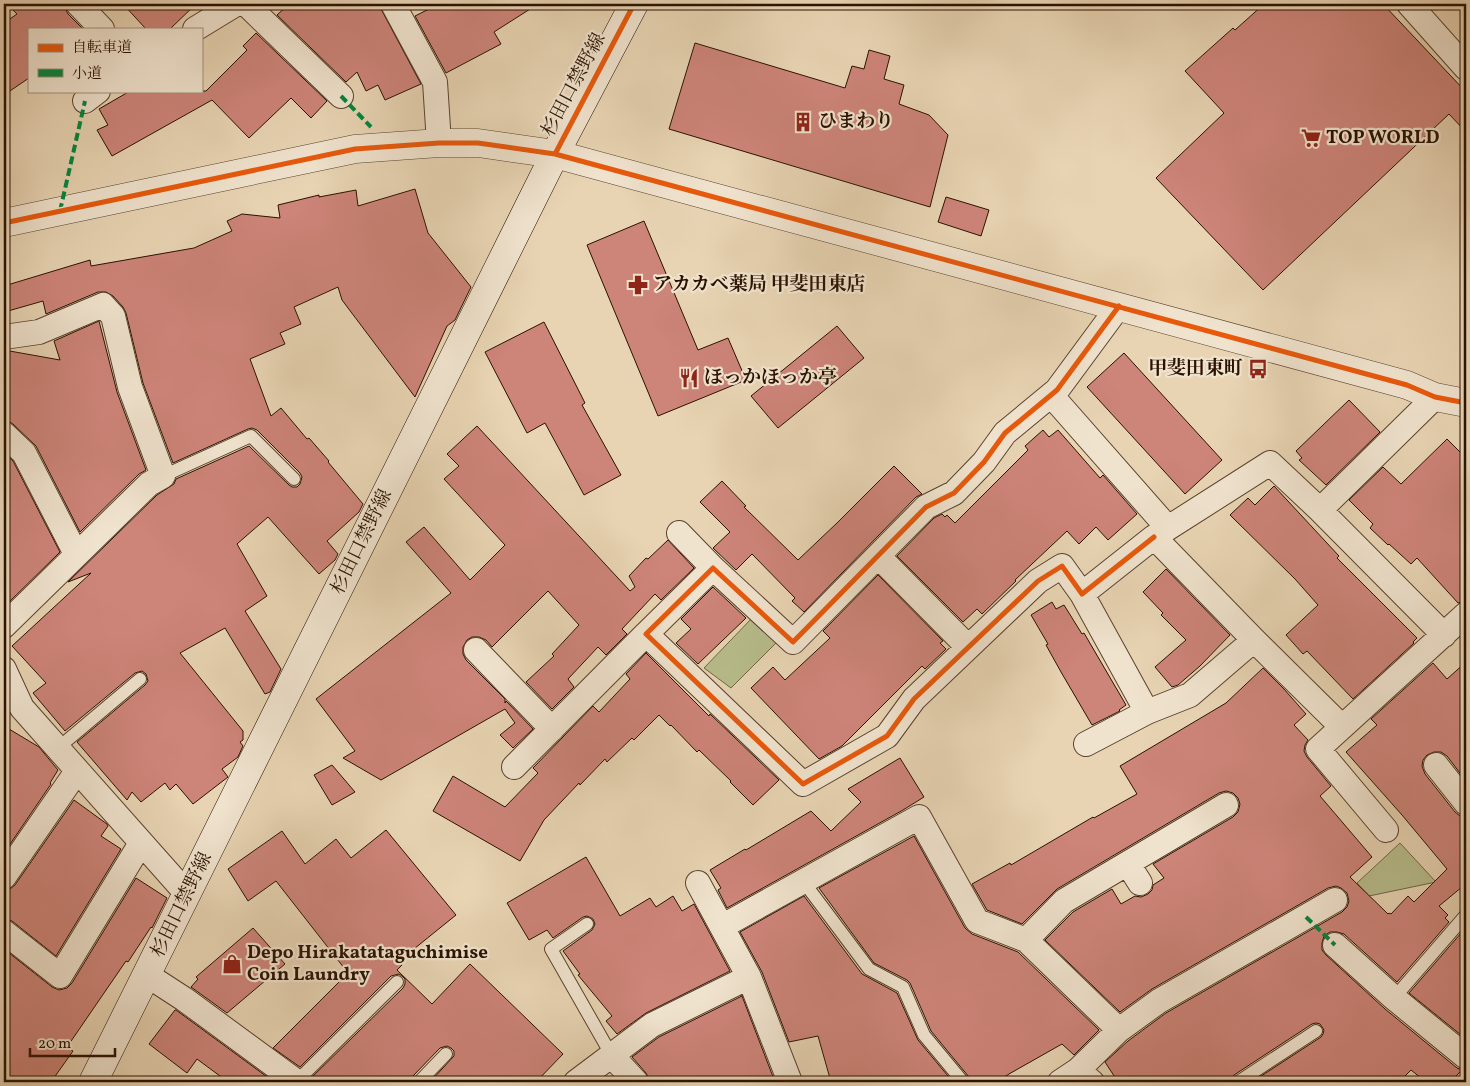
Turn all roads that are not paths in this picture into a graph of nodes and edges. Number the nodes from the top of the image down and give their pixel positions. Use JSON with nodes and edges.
{"nodes":[{"id":1,"x":78,"y":4,"type":"edge"},
{"id":2,"x":236,"y":4,"type":"edge"},
{"id":3,"x":246,"y":4,"type":"edge"},
{"id":4,"x":393,"y":4,"type":"edge"},
{"id":5,"x":634,"y":4,"type":"edge"},
{"id":6,"x":1409,"y":4,"type":"edge"},
{"id":7,"x":101,"y":28,"type":"edge"},
{"id":8,"x":197,"y":28,"type":"edge"},
{"id":9,"x":1466,"y":68,"type":"edge"},
{"id":10,"x":341,"y":96,"type":"dead end"},
{"id":11,"x":439,"y":143,"type":"junction"},
{"id":12,"x":555,"y":154,"type":"junction"},
{"id":13,"x":4,"y":223,"type":"edge"},
{"id":14,"x":1119,"y":306,"type":"junction"},
{"id":15,"x":4,"y":337,"type":"edge"},
{"id":16,"x":1051,"y":395,"type":"junction"},
{"id":17,"x":1435,"y":396,"type":"junction"},
{"id":18,"x":1466,"y":403,"type":"edge"},
{"id":19,"x":4,"y":434,"type":"edge"},
{"id":20,"x":163,"y":476,"type":"junction"},
{"id":21,"x":294,"y":479,"type":"dead end"},
{"id":22,"x":1320,"y":510,"type":"junction"},
{"id":23,"x":1161,"y":532,"type":"junction"},
{"id":24,"x":679,"y":533,"type":"dead end"},
{"id":25,"x":76,"y":554,"type":"junction"},
{"id":26,"x":878,"y":556,"type":"junction"},
{"id":27,"x":713,"y":568,"type":"junction"},
{"id":28,"x":1082,"y":594,"type":"junction"},
{"id":29,"x":1466,"y":614,"type":"edge"},
{"id":30,"x":4,"y":626,"type":"edge"},
{"id":31,"x":646,"y":634,"type":"junction"},
{"id":32,"x":1444,"y":635,"type":"junction"},
{"id":33,"x":1254,"y":640,"type":"junction"},
{"id":34,"x":968,"y":647,"type":"junction"},
{"id":35,"x":476,"y":650,"type":"dead end"},
{"id":36,"x":4,"y":668,"type":"edge"},
{"id":37,"x":140,"y":679,"type":"dead end"},
{"id":38,"x":10,"y":703,"type":"edge"},
{"id":39,"x":1147,"y":712,"type":"junction"},
{"id":40,"x":1342,"y":727,"type":"junction"},
{"id":41,"x":552,"y":728,"type":"junction"},
{"id":42,"x":1086,"y":744,"type":"dead end"},
{"id":43,"x":58,"y":748,"type":"junction"},
{"id":44,"x":1436,"y":765,"type":"dead end"},
{"id":45,"x":514,"y":767,"type":"dead end"},
{"id":46,"x":77,"y":771,"type":"junction"},
{"id":47,"x":1466,"y":803,"type":"edge"},
{"id":48,"x":1226,"y":805,"type":"dead end"},
{"id":49,"x":1386,"y":830,"type":"dead end"},
{"id":50,"x":141,"y":843,"type":"junction"},
{"id":51,"x":1128,"y":864,"type":"junction"},
{"id":52,"x":4,"y":877,"type":"edge"},
{"id":53,"x":803,"y":881,"type":"junction"},
{"id":54,"x":698,"y":883,"type":"dead end"},
{"id":55,"x":1140,"y":883,"type":"dead end"},
{"id":56,"x":187,"y":894,"type":"junction"},
{"id":57,"x":1335,"y":900,"type":"dead end"},
{"id":58,"x":1465,"y":916,"type":"edge"},
{"id":59,"x":587,"y":924,"type":"dead end"},
{"id":60,"x":723,"y":926,"type":"junction"},
{"id":61,"x":4,"y":932,"type":"edge"},
{"id":62,"x":1026,"y":940,"type":"junction"},
{"id":63,"x":1335,"y":945,"type":"dead end"},
{"id":64,"x":148,"y":974,"type":"junction"},
{"id":65,"x":750,"y":977,"type":"junction"},
{"id":66,"x":397,"y":982,"type":"dead end"},
{"id":67,"x":1394,"y":998,"type":"junction"},
{"id":68,"x":1119,"y":1030,"type":"junction"},
{"id":69,"x":1316,"y":1032,"type":"dead end"},
{"id":70,"x":446,"y":1054,"type":"dead end"},
{"id":71,"x":612,"y":1056,"type":"junction"},
{"id":72,"x":1466,"y":1057,"type":"edge"},
{"id":73,"x":1076,"y":1078,"type":"edge"},
{"id":74,"x":93,"y":1082,"type":"edge"},
{"id":75,"x":296,"y":1082,"type":"edge"},
{"id":76,"x":419,"y":1082,"type":"edge"},
{"id":77,"x":576,"y":1082,"type":"edge"},
{"id":78,"x":636,"y":1082,"type":"edge"},
{"id":79,"x":790,"y":1082,"type":"edge"},
{"id":80,"x":963,"y":1082,"type":"edge"},
{"id":81,"x":1238,"y":1082,"type":"edge"}],
"edges":[{"from":1,"to":7,"type":"street"},
{"from":2,"to":8,"type":"street"},
{"from":3,"to":10,"type":"street"},
{"from":4,"to":11,"type":"street"},
{"from":5,"to":12,"type":"street","name":"杉田口禁野線"},
{"from":6,"to":9,"type":"street"},
{"from":11,"to":12,"type":"street"},
{"from":11,"to":13,"type":"street"},
{"from":12,"to":14,"type":"street"},
{"from":12,"to":56,"type":"street","name":"杉田口禁野線"},
{"from":14,"to":16,"type":"street"},
{"from":14,"to":17,"type":"street"},
{"from":15,"to":20,"type":"street"},
{"from":16,"to":23,"type":"street"},
{"from":16,"to":26,"type":"street"},
{"from":17,"to":18,"type":"street"},
{"from":17,"to":22,"type":"street"},
{"from":19,"to":25,"type":"street"},
{"from":20,"to":21,"type":"lane"},
{"from":20,"to":25,"type":"street"},
{"from":22,"to":23,"type":"street"},
{"from":22,"to":32,"type":"street"},
{"from":23,"to":28,"type":"street"},
{"from":23,"to":33,"type":"street"},
{"from":24,"to":27,"type":"street"},
{"from":25,"to":30,"type":"street"},
{"from":26,"to":27,"type":"street"},
{"from":26,"to":34,"type":"street"},
{"from":27,"to":31,"type":"street"},
{"from":28,"to":34,"type":"street"},
{"from":28,"to":39,"type":"street"},
{"from":29,"to":32,"type":"street"},
{"from":31,"to":34,"type":"street"},
{"from":31,"to":41,"type":"street"},
{"from":32,"to":40,"type":"street"},
{"from":33,"to":39,"type":"street"},
{"from":33,"to":40,"type":"street"},
{"from":35,"to":41,"type":"street"},
{"from":36,"to":38,"type":"street"},
{"from":37,"to":43,"type":"lane"},
{"from":38,"to":43,"type":"street"},
{"from":39,"to":42,"type":"street"},
{"from":40,"to":49,"type":"street"},
{"from":41,"to":45,"type":"street"},
{"from":43,"to":46,"type":"street"},
{"from":44,"to":47,"type":"street"},
{"from":46,"to":50,"type":"street"},
{"from":46,"to":52,"type":"street"},
{"from":48,"to":51,"type":"street"},
{"from":50,"to":56,"type":"street"},
{"from":50,"to":61,"type":"street"},
{"from":51,"to":55,"type":"street"},
{"from":51,"to":62,"type":"street"},
{"from":53,"to":60,"type":"street"},
{"from":53,"to":62,"type":"street"},
{"from":53,"to":80,"type":"lane"},
{"from":54,"to":60,"type":"street"},
{"from":56,"to":64,"type":"street","name":"杉田口禁野線"},
{"from":57,"to":68,"type":"street"},
{"from":58,"to":67,"type":"lane"},
{"from":59,"to":71,"type":"lane"},
{"from":60,"to":65,"type":"street"},
{"from":62,"to":68,"type":"street"},
{"from":63,"to":67,"type":"street"},
{"from":64,"to":74,"type":"street","name":"杉田口禁野線"},
{"from":64,"to":75,"type":"street"},
{"from":65,"to":71,"type":"street"},
{"from":65,"to":79,"type":"street"},
{"from":66,"to":75,"type":"lane"},
{"from":67,"to":72,"type":"street"},
{"from":68,"to":73,"type":"street"},
{"from":69,"to":81,"type":"lane"},
{"from":70,"to":76,"type":"lane"},
{"from":71,"to":77,"type":"street"},
{"from":71,"to":78,"type":"street"}]}
